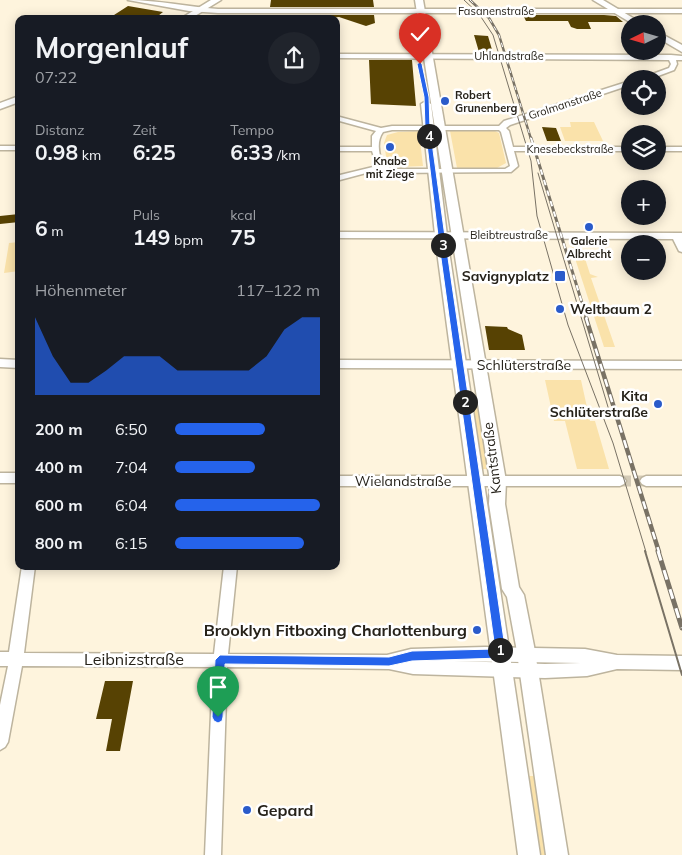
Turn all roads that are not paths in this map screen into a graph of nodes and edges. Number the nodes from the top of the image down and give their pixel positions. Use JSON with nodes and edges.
{"nodes":[{"id":1,"x":131,"y":0,"type":"edge"},
{"id":2,"x":216,"y":0,"type":"edge"},
{"id":3,"x":227,"y":0,"type":"edge"},
{"id":4,"x":411,"y":0,"type":"edge"},
{"id":5,"x":419,"y":0,"type":"edge"},
{"id":6,"x":597,"y":0,"type":"edge"},
{"id":7,"x":611,"y":0,"type":"edge"},
{"id":8,"x":200,"y":10,"type":"junction"},
{"id":9,"x":209,"y":10,"type":"junction"},
{"id":10,"x":417,"y":11,"type":"junction"},
{"id":11,"x":617,"y":11,"type":"junction"},
{"id":12,"x":682,"y":11,"type":"edge"},
{"id":13,"x":631,"y":12,"type":"junction"},
{"id":14,"x":191,"y":15,"type":"edge"},
{"id":15,"x":201,"y":15,"type":"edge"},
{"id":16,"x":626,"y":15,"type":"edge"},
{"id":17,"x":634,"y":15,"type":"edge"},
{"id":18,"x":666,"y":32,"type":"edge"},
{"id":19,"x":666,"y":40,"type":"edge"},
{"id":20,"x":682,"y":41,"type":"edge"},
{"id":21,"x":682,"y":49,"type":"edge"},
{"id":22,"x":340,"y":56,"type":"edge"},
{"id":23,"x":423,"y":56,"type":"junction"},
{"id":24,"x":671,"y":58,"type":"junction"},
{"id":25,"x":682,"y":58,"type":"edge"},
{"id":26,"x":666,"y":71,"type":"edge"},
{"id":27,"x":621,"y":86,"type":"edge"},
{"id":28,"x":15,"y":95,"type":"edge"},
{"id":29,"x":15,"y":100,"type":"edge"},
{"id":30,"x":0,"y":101,"type":"edge"},
{"id":31,"x":0,"y":106,"type":"edge"},
{"id":32,"x":340,"y":119,"type":"edge"},
{"id":33,"x":428,"y":128,"type":"junction"},
{"id":34,"x":440,"y":128,"type":"junction"},
{"id":35,"x":501,"y":128,"type":"junction"},
{"id":36,"x":382,"y":130,"type":"junction"},
{"id":37,"x":0,"y":148,"type":"edge"},
{"id":38,"x":15,"y":148,"type":"edge"},
{"id":39,"x":666,"y":148,"type":"edge"},
{"id":40,"x":682,"y":148,"type":"edge"},
{"id":41,"x":340,"y":149,"type":"edge"},
{"id":42,"x":376,"y":149,"type":"junction"},
{"id":43,"x":510,"y":149,"type":"junction"},
{"id":44,"x":621,"y":149,"type":"edge"},
{"id":45,"x":381,"y":167,"type":"junction"},
{"id":46,"x":434,"y":171,"type":"junction"},
{"id":47,"x":448,"y":171,"type":"junction"},
{"id":48,"x":340,"y":178,"type":"edge"},
{"id":49,"x":340,"y":235,"type":"edge"},
{"id":50,"x":441,"y":235,"type":"junction"},
{"id":51,"x":458,"y":235,"type":"junction"},
{"id":52,"x":679,"y":236,"type":"edge"},
{"id":53,"x":682,"y":249,"type":"edge"},
{"id":54,"x":0,"y":364,"type":"edge"},
{"id":55,"x":15,"y":364,"type":"edge"},
{"id":56,"x":340,"y":364,"type":"edge"},
{"id":57,"x":460,"y":364,"type":"junction"},
{"id":58,"x":479,"y":364,"type":"junction"},
{"id":59,"x":682,"y":366,"type":"edge"},
{"id":60,"x":0,"y":478,"type":"edge"},
{"id":61,"x":15,"y":478,"type":"edge"},
{"id":62,"x":340,"y":481,"type":"edge"},
{"id":63,"x":475,"y":481,"type":"junction"},
{"id":64,"x":498,"y":481,"type":"junction"},
{"id":65,"x":620,"y":481,"type":"tunnel mouth"},
{"id":66,"x":646,"y":481,"type":"tunnel mouth"},
{"id":67,"x":682,"y":481,"type":"edge"},
{"id":68,"x":28,"y":570,"type":"edge"},
{"id":69,"x":231,"y":570,"type":"edge"},
{"id":70,"x":7,"y":659,"type":"edge"},
{"id":71,"x":220,"y":660,"type":"junction"},
{"id":72,"x":502,"y":662,"type":"junction"},
{"id":73,"x":528,"y":662,"type":"junction"},
{"id":74,"x":682,"y":663,"type":"edge"},
{"id":75,"x":0,"y":742,"type":"edge"},
{"id":76,"x":213,"y":855,"type":"edge"},
{"id":77,"x":529,"y":855,"type":"edge"},
{"id":78,"x":557,"y":855,"type":"edge"}],
"edges":[{"from":1,"to":8,"type":"street","name":"Fasanenstraße"},
{"from":2,"to":8,"type":"main road"},
{"from":3,"to":9,"type":"main road"},
{"from":4,"to":10,"type":"main road","name":"Kantstraße"},
{"from":5,"to":10,"type":"main road","name":"Kantstraße"},
{"from":6,"to":11,"type":"main road"},
{"from":7,"to":13,"type":"main road"},
{"from":8,"to":9,"type":"street","name":"Fasanenstraße"},
{"from":8,"to":14,"type":"main road"},
{"from":9,"to":10,"type":"street","name":"Fasanenstraße"},
{"from":9,"to":15,"type":"main road"},
{"from":10,"to":11,"type":"street","name":"Fasanenstraße"},
{"from":10,"to":23,"type":"main road","name":"Kantstraße"},
{"from":11,"to":13,"type":"street","name":"Fasanenstraße"},
{"from":11,"to":16,"type":"main road"},
{"from":12,"to":13,"type":"street","name":"Fasanenstraße"},
{"from":13,"to":17,"type":"main road"},
{"from":18,"to":20,"type":"main road"},
{"from":19,"to":21,"type":"main road"},
{"from":22,"to":23,"type":"street","name":"Uhlandstraße"},
{"from":23,"to":24,"type":"street","name":"Uhlandstraße"},
{"from":23,"to":33,"type":"main road","name":"Kantstraße"},
{"from":23,"to":34,"type":"main road","name":"Kantstraße"},
{"from":24,"to":25,"type":"street","name":"Uhlandstraße"},
{"from":24,"to":26,"type":"street"},
{"from":27,"to":35,"type":"street","name":"Grolmanstraße"},
{"from":28,"to":30,"type":"main road"},
{"from":29,"to":31,"type":"main road"},
{"from":32,"to":36,"type":"street"},
{"from":33,"to":34,"type":"street"},
{"from":33,"to":36,"type":"street"},
{"from":33,"to":46,"type":"main road","name":"Kantstraße"},
{"from":34,"to":35,"type":"street"},
{"from":34,"to":47,"type":"main road","name":"Kantstraße"},
{"from":35,"to":43,"type":"street"},
{"from":36,"to":42,"type":"street"},
{"from":37,"to":38,"type":"street"},
{"from":39,"to":40,"type":"street"},
{"from":41,"to":42,"type":"street"},
{"from":42,"to":45,"type":"street"},
{"from":43,"to":44,"type":"street","name":"Knesebeckstraße"},
{"from":43,"to":47,"type":"street"},
{"from":45,"to":46,"type":"street"},
{"from":45,"to":48,"type":"street"},
{"from":46,"to":47,"type":"street"},
{"from":46,"to":50,"type":"main road","name":"Kantstraße"},
{"from":47,"to":51,"type":"main road","name":"Kantstraße"},
{"from":49,"to":50,"type":"street","name":"Bleibtreustraße"},
{"from":50,"to":51,"type":"street","name":"Bleibtreustraße"},
{"from":50,"to":57,"type":"main road","name":"Kantstraße"},
{"from":51,"to":52,"type":"street","name":"Bleibtreustraße"},
{"from":51,"to":58,"type":"main road","name":"Kantstraße"},
{"from":52,"to":53,"type":"street"},
{"from":54,"to":55,"type":"street"},
{"from":56,"to":57,"type":"street","name":"Schlüterstraße"},
{"from":57,"to":58,"type":"street","name":"Schlüterstraße"},
{"from":57,"to":63,"type":"main road","name":"Kantstraße"},
{"from":58,"to":59,"type":"street","name":"Schlüterstraße"},
{"from":58,"to":64,"type":"main road","name":"Kantstraße"},
{"from":60,"to":61,"type":"street"},
{"from":62,"to":63,"type":"street","name":"Wielandstraße"},
{"from":63,"to":64,"type":"street","name":"Wielandstraße"},
{"from":63,"to":72,"type":"main road","name":"Kantstraße"},
{"from":64,"to":65,"type":"street","name":"Wielandstraße"},
{"from":64,"to":73,"type":"main road","name":"Kantstraße"},
{"from":66,"to":67,"type":"street"},
{"from":68,"to":70,"type":"street"},
{"from":69,"to":71,"type":"street"},
{"from":70,"to":71,"type":"street","name":"Leibnizstraße"},
{"from":70,"to":75,"type":"street"},
{"from":71,"to":72,"type":"street","name":"Leibnizstraße"},
{"from":71,"to":76,"type":"street"},
{"from":72,"to":73,"type":"street","name":"Leibnizstraße"},
{"from":72,"to":77,"type":"main road","name":"Kantstraße"},
{"from":73,"to":74,"type":"street","name":"Leibnizstraße"},
{"from":73,"to":78,"type":"main road","name":"Kantstraße"}]}
